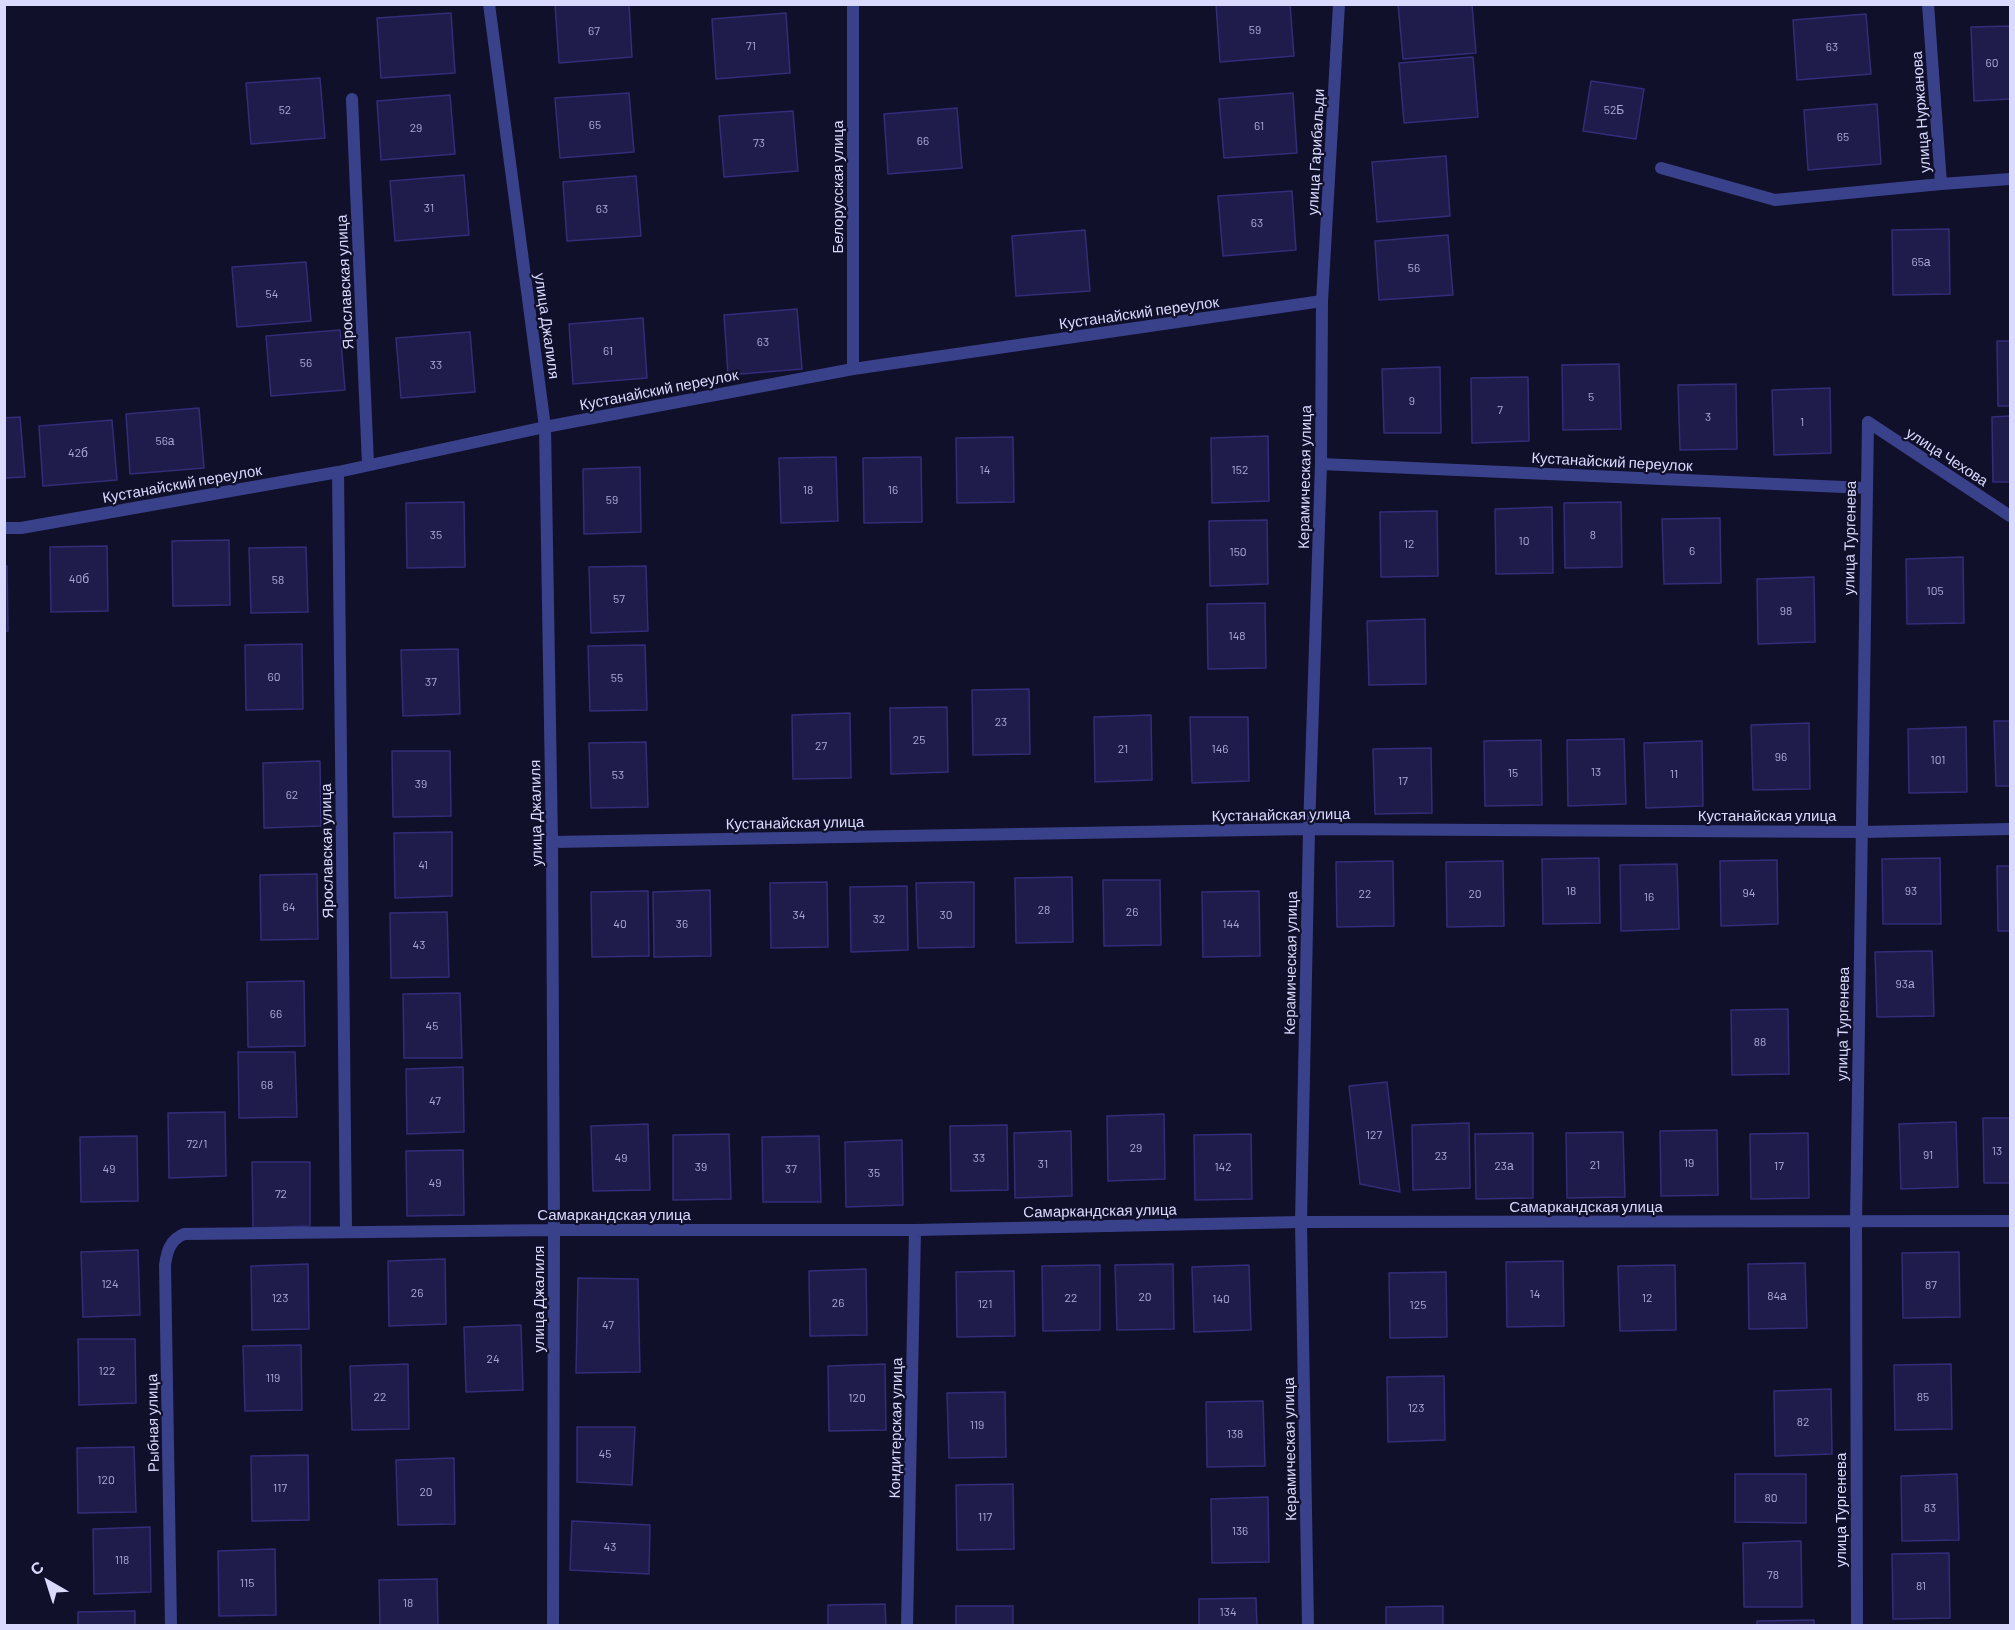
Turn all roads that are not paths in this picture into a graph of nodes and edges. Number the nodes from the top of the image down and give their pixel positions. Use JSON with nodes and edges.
{"nodes":[{"id":1,"x":489,"y":4,"type":"edge"},
{"id":2,"x":853,"y":4,"type":"edge"},
{"id":3,"x":1339,"y":4,"type":"edge"},
{"id":4,"x":1928,"y":4,"type":"edge"},
{"id":5,"x":352,"y":99,"type":"dead end"},
{"id":6,"x":1660,"y":168,"type":"dead end"},
{"id":7,"x":2010,"y":179,"type":"edge"},
{"id":8,"x":1941,"y":184,"type":"junction"},
{"id":9,"x":1322,"y":301,"type":"junction"},
{"id":10,"x":853,"y":369,"type":"junction"},
{"id":11,"x":1868,"y":422,"type":"joint"},
{"id":12,"x":545,"y":427,"type":"junction"},
{"id":13,"x":368,"y":464,"type":"junction"},
{"id":14,"x":1321,"y":464,"type":"junction"},
{"id":15,"x":338,"y":471,"type":"junction"},
{"id":16,"x":1866,"y":488,"type":"junction"},
{"id":17,"x":2010,"y":516,"type":"edge"},
{"id":18,"x":4,"y":528,"type":"edge"},
{"id":19,"x":1309,"y":829,"type":"junction"},
{"id":20,"x":2010,"y":829,"type":"edge"},
{"id":21,"x":1861,"y":832,"type":"junction"},
{"id":22,"x":552,"y":842,"type":"junction"},
{"id":23,"x":2010,"y":1221,"type":"edge"},
{"id":24,"x":1301,"y":1222,"type":"junction"},
{"id":25,"x":1856,"y":1222,"type":"junction"},
{"id":26,"x":554,"y":1230,"type":"junction"},
{"id":27,"x":915,"y":1230,"type":"junction"},
{"id":28,"x":346,"y":1231,"type":"junction"},
{"id":29,"x":189,"y":1233,"type":"joint"},
{"id":30,"x":171,"y":1626,"type":"edge"},
{"id":31,"x":553,"y":1626,"type":"edge"},
{"id":32,"x":908,"y":1626,"type":"edge"},
{"id":33,"x":1308,"y":1626,"type":"edge"},
{"id":34,"x":1857,"y":1626,"type":"edge"}],
"edges":[{"from":1,"to":12,"type":"street","name":"улица Джалиля"},
{"from":2,"to":10,"type":"street","name":"Белорусская улица"},
{"from":3,"to":9,"type":"street","name":"улица Гарибальди"},
{"from":4,"to":8,"type":"street","name":"улица Нуржанова"},
{"from":5,"to":13,"type":"street","name":"Ярославская улица"},
{"from":6,"to":8,"type":"street"},
{"from":7,"to":8,"type":"street","name":"улица Нуржанова"},
{"from":9,"to":10,"type":"street","name":"Кустанайский переулок"},
{"from":9,"to":14,"type":"street","name":"Керамическая улица"},
{"from":10,"to":12,"type":"street","name":"Кустанайский переулок"},
{"from":11,"to":16,"type":"street","name":"улица Тургенева"},
{"from":11,"to":17,"type":"street","name":"улица Чехова"},
{"from":12,"to":13,"type":"street","name":"Кустанайский переулок"},
{"from":12,"to":22,"type":"street","name":"улица Джалиля"},
{"from":13,"to":15,"type":"street","name":"Кустанайский переулок"},
{"from":14,"to":16,"type":"street","name":"Кустанайский переулок"},
{"from":14,"to":19,"type":"street","name":"Керамическая улица"},
{"from":15,"to":18,"type":"street","name":"Кустанайский переулок"},
{"from":15,"to":28,"type":"street","name":"Ярославская улица"},
{"from":16,"to":21,"type":"street","name":"улица Тургенева"},
{"from":19,"to":21,"type":"street","name":"Кустанайская улица"},
{"from":19,"to":22,"type":"street","name":"Кустанайская улица"},
{"from":19,"to":24,"type":"street","name":"Керамическая улица"},
{"from":20,"to":21,"type":"street","name":"Кустанайская улица"},
{"from":21,"to":25,"type":"street","name":"улица Тургенева"},
{"from":22,"to":26,"type":"street","name":"улица Джалиля"},
{"from":23,"to":25,"type":"street","name":"Самаркандская улица"},
{"from":24,"to":25,"type":"street","name":"Самаркандская улица"},
{"from":24,"to":27,"type":"street","name":"Самаркандская улица"},
{"from":24,"to":33,"type":"street","name":"Керамическая улица"},
{"from":25,"to":34,"type":"street","name":"улица Тургенева"},
{"from":26,"to":27,"type":"street","name":"Самаркандская улица"},
{"from":26,"to":28,"type":"street","name":"Самаркандская улица"},
{"from":26,"to":31,"type":"street","name":"улица Джалиля"},
{"from":27,"to":32,"type":"street","name":"Кондитерская улица"},
{"from":28,"to":29,"type":"street","name":"Самаркандская улица"},
{"from":29,"to":30,"type":"street","name":"Рыбная улица"}]}
